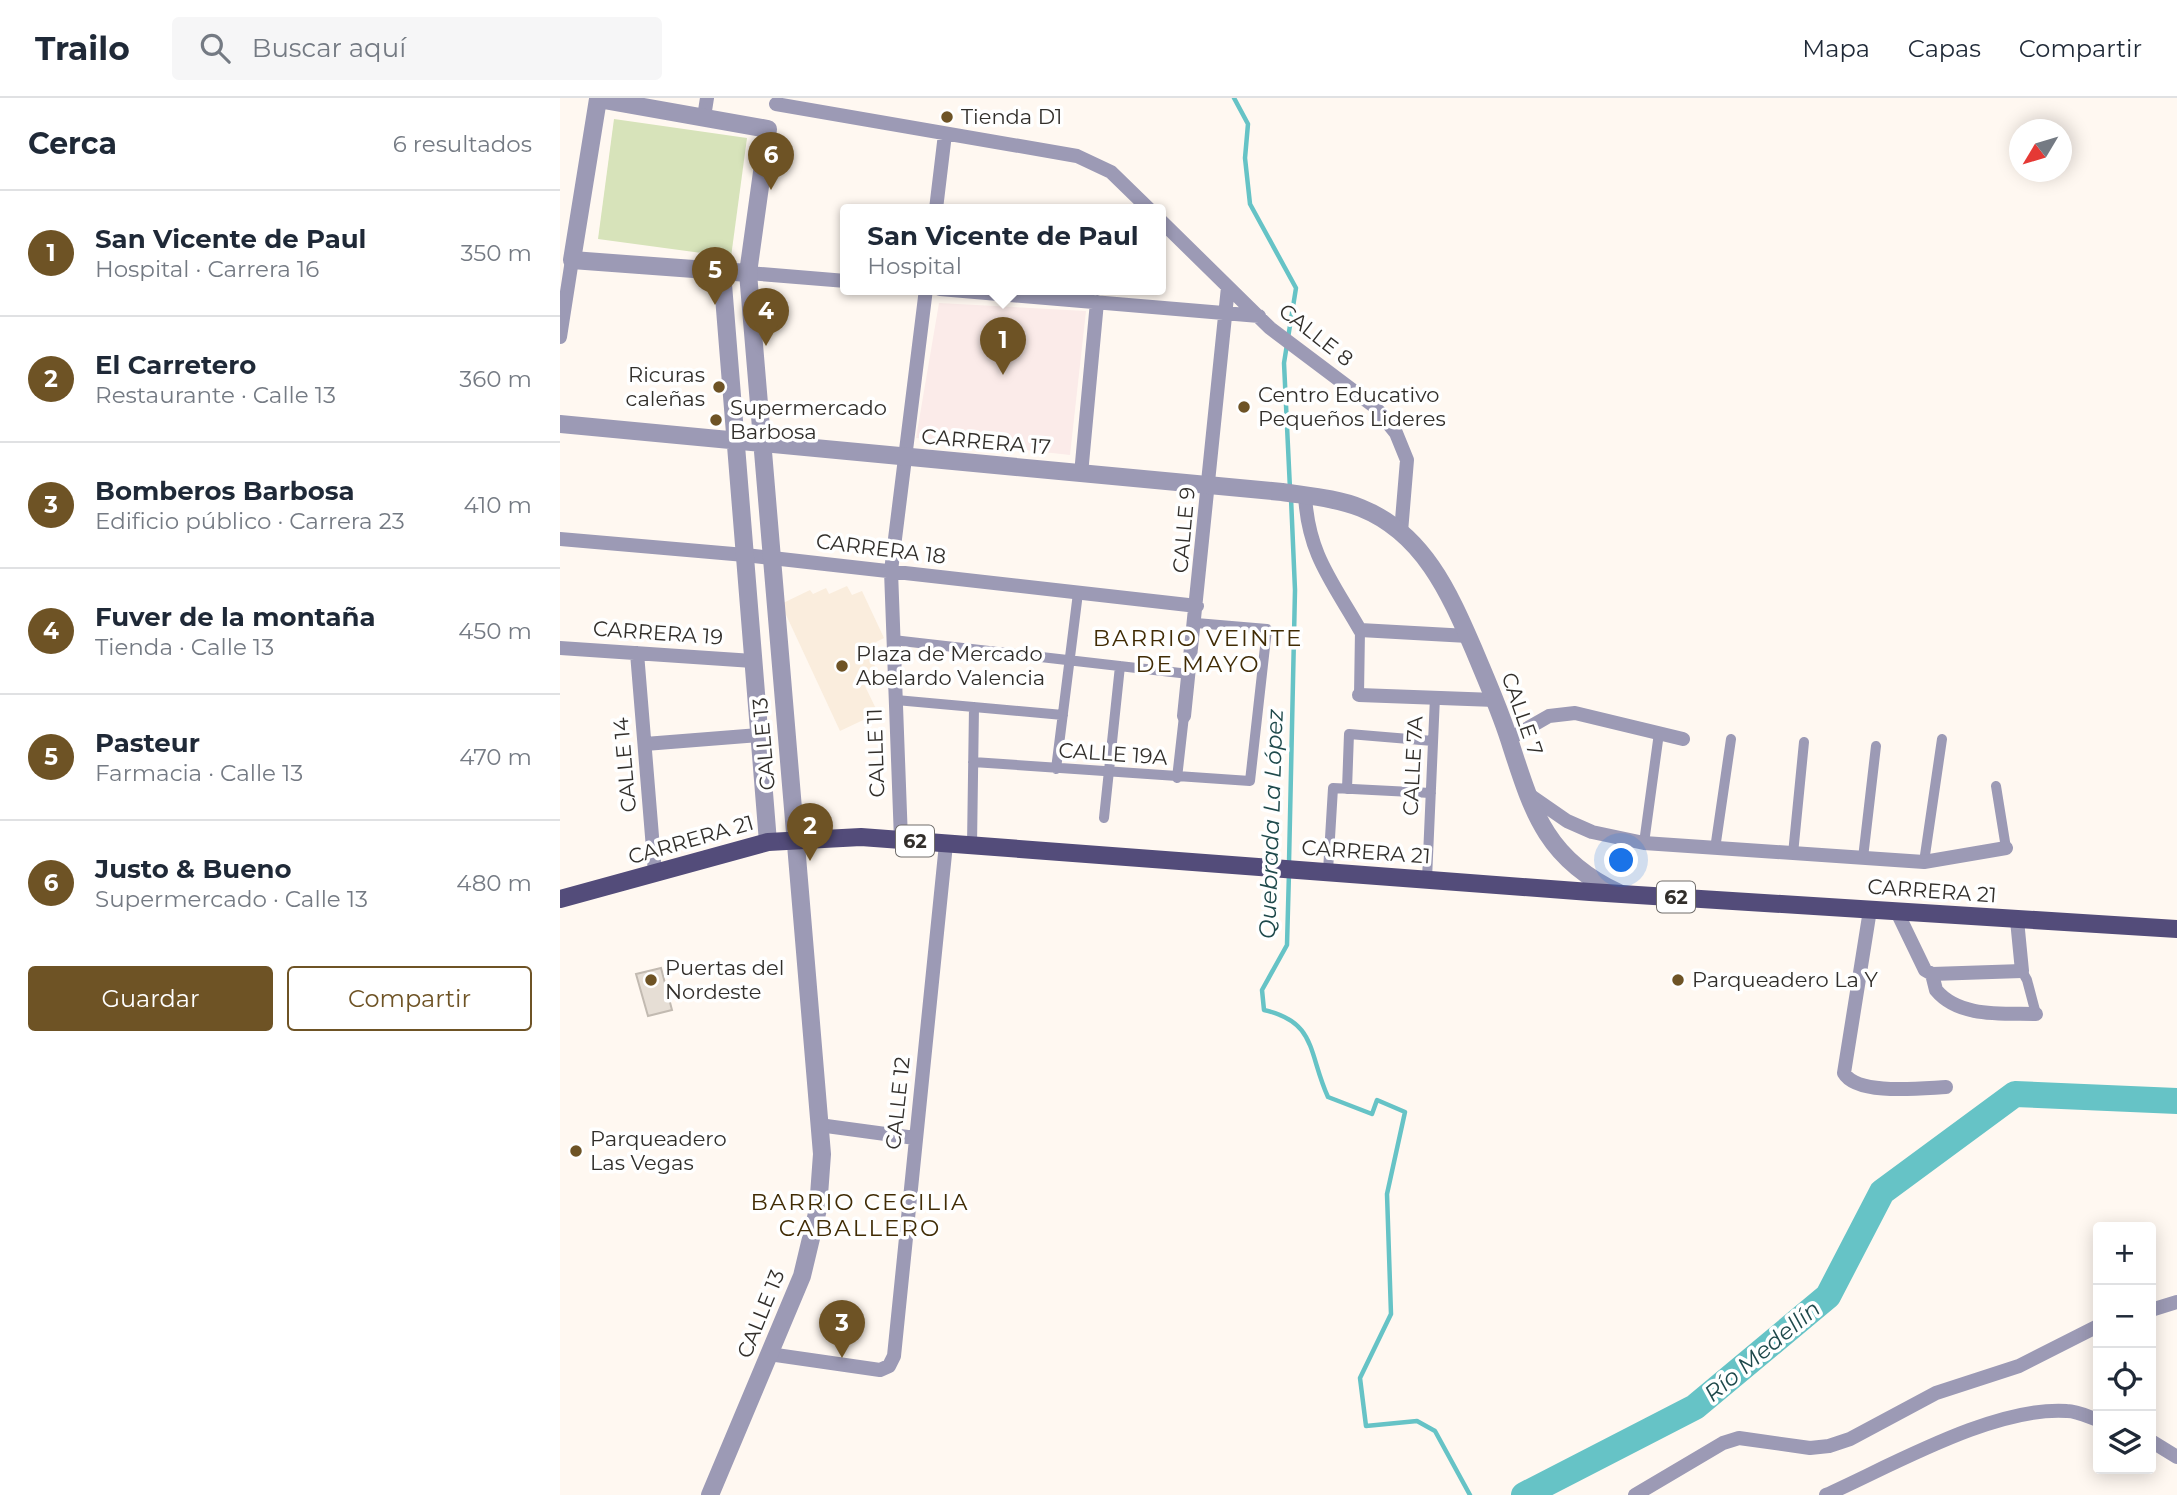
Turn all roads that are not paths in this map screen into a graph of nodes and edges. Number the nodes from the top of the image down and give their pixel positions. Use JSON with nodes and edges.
{"nodes":[{"id":1,"x":598,"y":98,"type":"edge"},
{"id":2,"x":707,"y":98,"type":"edge"},
{"id":3,"x":776,"y":101,"type":"edge"},
{"id":4,"x":704,"y":117,"type":"junction"},
{"id":5,"x":768,"y":129,"type":"junction"},
{"id":6,"x":945,"y":134,"type":"junction"},
{"id":7,"x":937,"y":204,"type":"edge"},
{"id":8,"x":1144,"y":204,"type":"edge"},
{"id":9,"x":1166,"y":226,"type":"edge"},
{"id":10,"x":566,"y":260,"type":"edge"},
{"id":11,"x":722,"y":272,"type":"junction"},
{"id":12,"x":748,"y":274,"type":"junction"},
{"id":13,"x":840,"y":281,"type":"edge"},
{"id":14,"x":1228,"y":287,"type":"junction"},
{"id":15,"x":925,"y":295,"type":"edge"},
{"id":16,"x":1012,"y":295,"type":"edge"},
{"id":17,"x":1097,"y":302,"type":"junction"},
{"id":18,"x":1226,"y":313,"type":"junction"},
{"id":19,"x":1259,"y":316,"type":"junction"},
{"id":20,"x":560,"y":337,"type":"edge"},
{"id":21,"x":560,"y":424,"type":"edge"},
{"id":22,"x":736,"y":442,"type":"junction"},
{"id":23,"x":762,"y":444,"type":"junction"},
{"id":24,"x":904,"y":457,"type":"junction"},
{"id":25,"x":1081,"y":474,"type":"junction"},
{"id":26,"x":1209,"y":486,"type":"junction"},
{"id":27,"x":1295,"y":494,"type":"junction"},
{"id":28,"x":1401,"y":532,"type":"junction"},
{"id":29,"x":560,"y":539,"type":"edge"},
{"id":30,"x":745,"y":555,"type":"junction"},
{"id":31,"x":771,"y":558,"type":"junction"},
{"id":32,"x":891,"y":571,"type":"junction"},
{"id":33,"x":1078,"y":593,"type":"junction"},
{"id":34,"x":1198,"y":606,"type":"junction"},
{"id":35,"x":1196,"y":623,"type":"junction"},
{"id":36,"x":1360,"y":630,"type":"junction"},
{"id":37,"x":1468,"y":636,"type":"junction"},
{"id":38,"x":893,"y":640,"type":"junction"},
{"id":39,"x":560,"y":648,"type":"edge"},
{"id":40,"x":637,"y":653,"type":"junction"},
{"id":41,"x":1069,"y":660,"type":"junction"},
{"id":42,"x":753,"y":661,"type":"junction"},
{"id":43,"x":1120,"y":666,"type":"junction"},
{"id":44,"x":1189,"y":674,"type":"junction"},
{"id":45,"x":1359,"y":695,"type":"joint"},
{"id":46,"x":1436,"y":698,"type":"junction"},
{"id":47,"x":896,"y":700,"type":"junction"},
{"id":48,"x":1495,"y":700,"type":"junction"},
{"id":49,"x":974,"y":707,"type":"junction"},
{"id":50,"x":1063,"y":715,"type":"junction"},
{"id":51,"x":1184,"y":716,"type":"joint"},
{"id":52,"x":1659,"y":733,"type":"junction"},
{"id":53,"x":759,"y":735,"type":"junction"},
{"id":54,"x":1509,"y":739,"type":"junction"},
{"id":55,"x":1683,"y":739,"type":"dead end"},
{"id":56,"x":1731,"y":739,"type":"dead end"},
{"id":57,"x":1942,"y":739,"type":"dead end"},
{"id":58,"x":1433,"y":741,"type":"junction"},
{"id":59,"x":1804,"y":742,"type":"dead end"},
{"id":60,"x":645,"y":744,"type":"junction"},
{"id":61,"x":1876,"y":746,"type":"dead end"},
{"id":62,"x":973,"y":762,"type":"junction"},
{"id":63,"x":1056,"y":769,"type":"junction"},
{"id":64,"x":1107,"y":773,"type":"junction"},
{"id":65,"x":1177,"y":778,"type":"junction"},
{"id":66,"x":1996,"y":786,"type":"dead end"},
{"id":67,"x":1347,"y":789,"type":"junction"},
{"id":68,"x":1523,"y":789,"type":"junction"},
{"id":69,"x":1431,"y":793,"type":"junction"},
{"id":70,"x":1104,"y":818,"type":"dead end"},
{"id":71,"x":795,"y":838,"type":"junction"},
{"id":72,"x":901,"y":840,"type":"junction"},
{"id":73,"x":768,"y":842,"type":"junction"},
{"id":74,"x":1644,"y":843,"type":"junction"},
{"id":75,"x":946,"y":844,"type":"junction"},
{"id":76,"x":972,"y":846,"type":"junction"},
{"id":77,"x":2006,"y":848,"type":"joint"},
{"id":78,"x":1714,"y":849,"type":"junction"},
{"id":79,"x":1793,"y":854,"type":"junction"},
{"id":80,"x":1863,"y":858,"type":"junction"},
{"id":81,"x":1924,"y":862,"type":"junction"},
{"id":82,"x":1328,"y":872,"type":"junction"},
{"id":83,"x":655,"y":873,"type":"junction"},
{"id":84,"x":1427,"y":879,"type":"junction"},
{"id":85,"x":1619,"y":893,"type":"junction"},
{"id":86,"x":560,"y":899,"type":"edge"},
{"id":87,"x":1870,"y":910,"type":"junction"},
{"id":88,"x":1898,"y":912,"type":"junction"},
{"id":89,"x":2017,"y":919,"type":"junction"},
{"id":90,"x":2177,"y":929,"type":"edge"},
{"id":91,"x":2022,"y":971,"type":"junction"},
{"id":92,"x":1932,"y":974,"type":"junction"},
{"id":93,"x":2036,"y":1014,"type":"joint"},
{"id":94,"x":1946,"y":1087,"type":"dead end"},
{"id":95,"x":820,"y":1125,"type":"junction"},
{"id":96,"x":915,"y":1138,"type":"junction"},
{"id":97,"x":2177,"y":1302,"type":"edge"},
{"id":98,"x":2156,"y":1308,"type":"edge"},
{"id":99,"x":2093,"y":1329,"type":"edge"},
{"id":100,"x":769,"y":1354,"type":"junction"},
{"id":101,"x":2093,"y":1418,"type":"edge"},
{"id":102,"x":2156,"y":1444,"type":"edge"},
{"id":103,"x":2177,"y":1457,"type":"edge"},
{"id":104,"x":710,"y":1495,"type":"edge"},
{"id":105,"x":1635,"y":1495,"type":"edge"},
{"id":106,"x":1826,"y":1495,"type":"edge"}],
"edges":[{"from":1,"to":4,"type":"street"},
{"from":1,"to":10,"type":"street"},
{"from":2,"to":4,"type":"street"},
{"from":3,"to":5,"type":"street","name":"CALLE 13"},
{"from":3,"to":6,"type":"street"},
{"from":4,"to":5,"type":"street"},
{"from":5,"to":12,"type":"street","name":"CALLE 13"},
{"from":6,"to":7,"type":"street"},
{"from":6,"to":8,"type":"street"},
{"from":9,"to":14,"type":"street","name":"CALLE 8"},
{"from":10,"to":11,"type":"street"},
{"from":10,"to":20,"type":"street"},
{"from":11,"to":12,"type":"street"},
{"from":11,"to":22,"type":"street","name":"CALLE 13"},
{"from":12,"to":13,"type":"street"},
{"from":12,"to":23,"type":"street","name":"CALLE 13"},
{"from":14,"to":18,"type":"street","name":"CALLE 9"},
{"from":14,"to":19,"type":"street","name":"CALLE 8"},
{"from":15,"to":24,"type":"street","name":"CALLE 11"},
{"from":16,"to":17,"type":"street"},
{"from":17,"to":18,"type":"street"},
{"from":17,"to":25,"type":"street"},
{"from":18,"to":19,"type":"street"},
{"from":18,"to":26,"type":"street","name":"CALLE 9"},
{"from":19,"to":28,"type":"street","name":"CALLE 8"},
{"from":21,"to":22,"type":"street","name":"CARRERA 17"},
{"from":22,"to":23,"type":"street","name":"CARRERA 17"},
{"from":22,"to":30,"type":"street","name":"CALLE 13"},
{"from":23,"to":24,"type":"street","name":"CARRERA 17"},
{"from":23,"to":31,"type":"street","name":"CALLE 13"},
{"from":24,"to":25,"type":"street","name":"CARRERA 17"},
{"from":24,"to":32,"type":"street","name":"CALLE 11"},
{"from":25,"to":26,"type":"street","name":"CARRERA 17"},
{"from":26,"to":27,"type":"street","name":"CARRERA 17"},
{"from":26,"to":34,"type":"street","name":"CALLE 9"},
{"from":27,"to":28,"type":"street","name":"CARRERA 17"},
{"from":27,"to":36,"type":"street"},
{"from":28,"to":37,"type":"street","name":"CALLE 7"},
{"from":29,"to":30,"type":"street","name":"CARRERA 18"},
{"from":30,"to":31,"type":"street","name":"CARRERA 18"},
{"from":30,"to":42,"type":"street","name":"CALLE 13"},
{"from":31,"to":32,"type":"street","name":"CARRERA 18"},
{"from":31,"to":71,"type":"street","name":"CALLE 13"},
{"from":32,"to":33,"type":"street","name":"CARRERA 18"},
{"from":32,"to":38,"type":"street","name":"CALLE 11"},
{"from":33,"to":34,"type":"street","name":"CARRERA 18"},
{"from":33,"to":41,"type":"street"},
{"from":34,"to":35,"type":"street","name":"CALLE 9"},
{"from":35,"to":44,"type":"street","name":"CALLE 9"},
{"from":35,"to":65,"type":"street","name":"CALLE 19A"},
{"from":36,"to":37,"type":"street"},
{"from":36,"to":45,"type":"street"},
{"from":37,"to":48,"type":"street","name":"CALLE 7"},
{"from":38,"to":41,"type":"street"},
{"from":38,"to":47,"type":"street","name":"CALLE 11"},
{"from":39,"to":40,"type":"street","name":"CARRERA 19"},
{"from":40,"to":42,"type":"street","name":"CARRERA 19"},
{"from":40,"to":60,"type":"street","name":"CALLE 14"},
{"from":41,"to":43,"type":"street"},
{"from":41,"to":50,"type":"street"},
{"from":42,"to":53,"type":"street","name":"CALLE 13"},
{"from":43,"to":44,"type":"street"},
{"from":43,"to":64,"type":"street"},
{"from":44,"to":51,"type":"street","name":"CALLE 9"},
{"from":45,"to":46,"type":"street"},
{"from":46,"to":48,"type":"street"},
{"from":46,"to":58,"type":"street","name":"CALLE 7A"},
{"from":47,"to":49,"type":"street"},
{"from":47,"to":72,"type":"street","name":"CALLE 11"},
{"from":48,"to":54,"type":"street","name":"CALLE 7"},
{"from":49,"to":50,"type":"street"},
{"from":49,"to":62,"type":"street"},
{"from":50,"to":63,"type":"street"},
{"from":51,"to":65,"type":"street","name":"CALLE 9"},
{"from":52,"to":54,"type":"street"},
{"from":52,"to":55,"type":"street"},
{"from":52,"to":74,"type":"street"},
{"from":53,"to":60,"type":"street"},
{"from":53,"to":73,"type":"street","name":"CALLE 13"},
{"from":54,"to":68,"type":"street","name":"CALLE 7"},
{"from":56,"to":78,"type":"street"},
{"from":57,"to":81,"type":"street"},
{"from":58,"to":67,"type":"street"},
{"from":58,"to":69,"type":"street","name":"CALLE 7A"},
{"from":59,"to":79,"type":"street"},
{"from":60,"to":83,"type":"street","name":"CALLE 14"},
{"from":61,"to":80,"type":"street"},
{"from":62,"to":63,"type":"street","name":"CALLE 19A"},
{"from":62,"to":76,"type":"street"},
{"from":63,"to":64,"type":"street","name":"CALLE 19A"},
{"from":64,"to":65,"type":"street","name":"CALLE 19A"},
{"from":64,"to":70,"type":"street"},
{"from":66,"to":77,"type":"street"},
{"from":67,"to":69,"type":"street"},
{"from":67,"to":82,"type":"street"},
{"from":68,"to":74,"type":"street"},
{"from":68,"to":85,"type":"street","name":"CALLE 7"},
{"from":69,"to":84,"type":"street","name":"CALLE 7A"},
{"from":71,"to":72,"type":"main road","name":"CARRERA 21","number":"62"},
{"from":71,"to":73,"type":"main road","name":"CARRERA 21","number":"62"},
{"from":71,"to":95,"type":"street","name":"CALLE 13"},
{"from":72,"to":75,"type":"main road","name":"CARRERA 21","number":"62"},
{"from":73,"to":83,"type":"main road","name":"CARRERA 21","number":"62"},
{"from":74,"to":78,"type":"street"},
{"from":75,"to":76,"type":"main road","name":"CARRERA 21","number":"62"},
{"from":75,"to":96,"type":"street","name":"CALLE 12"},
{"from":76,"to":82,"type":"main road","name":"CARRERA 21","number":"62"},
{"from":77,"to":81,"type":"street"},
{"from":78,"to":79,"type":"street"},
{"from":79,"to":80,"type":"street"},
{"from":80,"to":81,"type":"street"},
{"from":82,"to":84,"type":"main road","name":"CARRERA 21","number":"62"},
{"from":83,"to":86,"type":"main road","name":"CARRERA 21","number":"62"},
{"from":84,"to":85,"type":"main road","name":"CARRERA 21","number":"62"},
{"from":85,"to":87,"type":"main road","name":"CARRERA 21","number":"62"},
{"from":87,"to":88,"type":"main road","name":"CARRERA 21","number":"62"},
{"from":87,"to":94,"type":"street"},
{"from":88,"to":89,"type":"main road","name":"CARRERA 21","number":"62"},
{"from":88,"to":92,"type":"street"},
{"from":89,"to":90,"type":"main road","name":"CARRERA 21","number":"62"},
{"from":89,"to":91,"type":"street"},
{"from":91,"to":92,"type":"street"},
{"from":91,"to":93,"type":"street"},
{"from":92,"to":93,"type":"street"},
{"from":95,"to":96,"type":"street"},
{"from":95,"to":100,"type":"street","name":"CALLE 13"},
{"from":96,"to":100,"type":"street","name":"CALLE 12"},
{"from":97,"to":98,"type":"street"},
{"from":99,"to":105,"type":"street"},
{"from":100,"to":104,"type":"street","name":"CALLE 13"},
{"from":101,"to":106,"type":"street"},
{"from":102,"to":103,"type":"street"}]}
